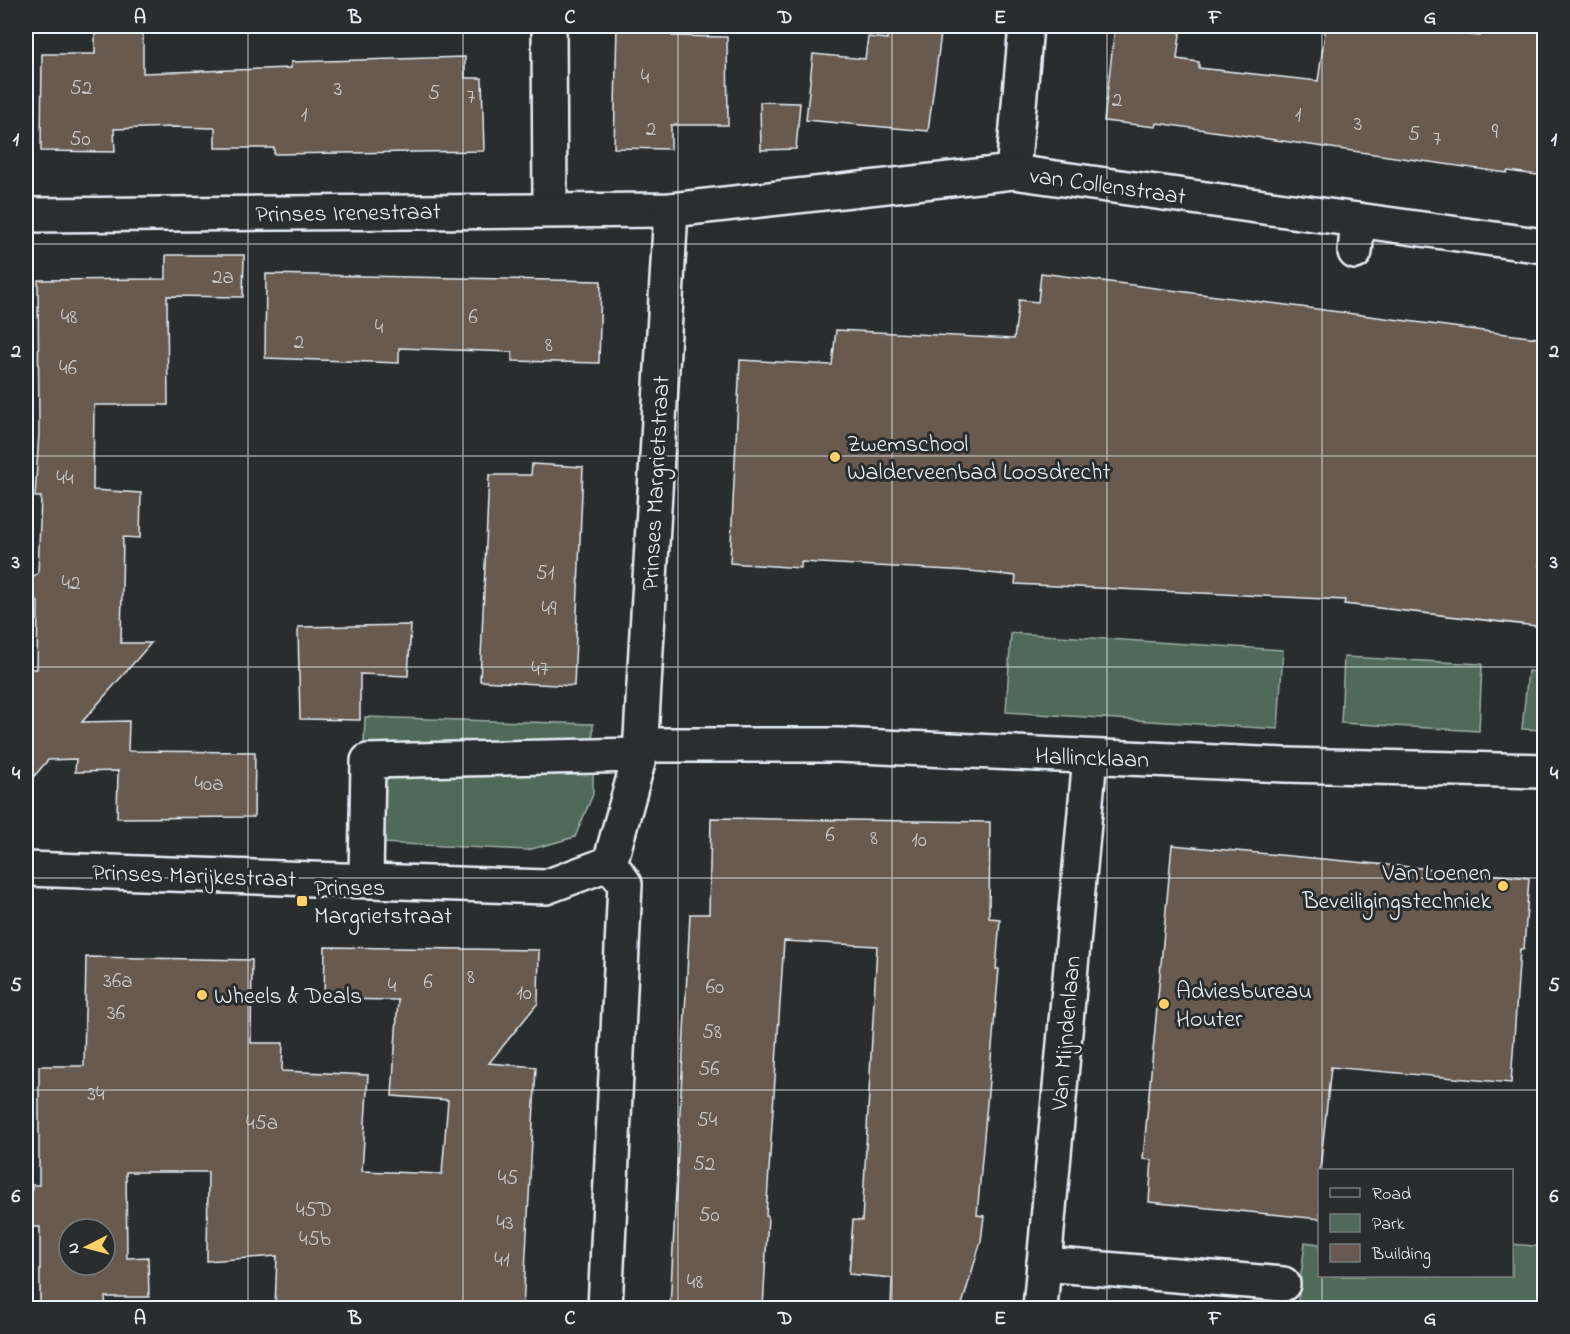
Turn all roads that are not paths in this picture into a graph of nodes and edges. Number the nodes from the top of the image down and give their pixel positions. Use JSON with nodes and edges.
{"nodes":[{"id":1,"x":549,"y":26,"type":"edge"},
{"id":2,"x":1026,"y":26,"type":"edge"},
{"id":3,"x":1013,"y":172,"type":"junction"},
{"id":4,"x":550,"y":209,"type":"junction"},
{"id":5,"x":671,"y":210,"type":"junction"},
{"id":6,"x":26,"y":215,"type":"edge"},
{"id":7,"x":1545,"y":246,"type":"edge"},
{"id":8,"x":640,"y":750,"type":"junction"},
{"id":9,"x":1090,"y":757,"type":"junction"},
{"id":10,"x":1545,"y":771,"type":"edge"},
{"id":11,"x":610,"y":863,"type":"junction"},
{"id":12,"x":26,"y":869,"type":"edge"},
{"id":13,"x":366,"y":879,"type":"junction"},
{"id":14,"x":1044,"y":1264,"type":"junction"},
{"id":15,"x":1283,"y":1284,"type":"dead end"},
{"id":16,"x":605,"y":1308,"type":"edge"},
{"id":17,"x":1040,"y":1308,"type":"edge"}],
"edges":[{"from":1,"to":4,"type":"street"},
{"from":2,"to":3,"type":"street"},
{"from":3,"to":5,"type":"street","name":"van Collenstraat"},
{"from":3,"to":7,"type":"street","name":"van Collenstraat"},
{"from":4,"to":5,"type":"street","name":"Prinses Irenestraat"},
{"from":4,"to":6,"type":"street","name":"Prinses Irenestraat"},
{"from":5,"to":8,"type":"street","name":"Prinses Margrietstraat"},
{"from":8,"to":9,"type":"street","name":"Hallincklaan"},
{"from":8,"to":11,"type":"street","name":"Prinses Margrietstraat"},
{"from":8,"to":13,"type":"street"},
{"from":9,"to":10,"type":"street","name":"Hallincklaan"},
{"from":9,"to":14,"type":"street","name":"Van Mijndenlaan"},
{"from":11,"to":13,"type":"street","name":"Prinses Marijkestraat"},
{"from":11,"to":16,"type":"street"},
{"from":12,"to":13,"type":"street","name":"Prinses Marijkestraat"},
{"from":14,"to":15,"type":"street"},
{"from":14,"to":17,"type":"street","name":"Van Mijndenlaan"}]}
